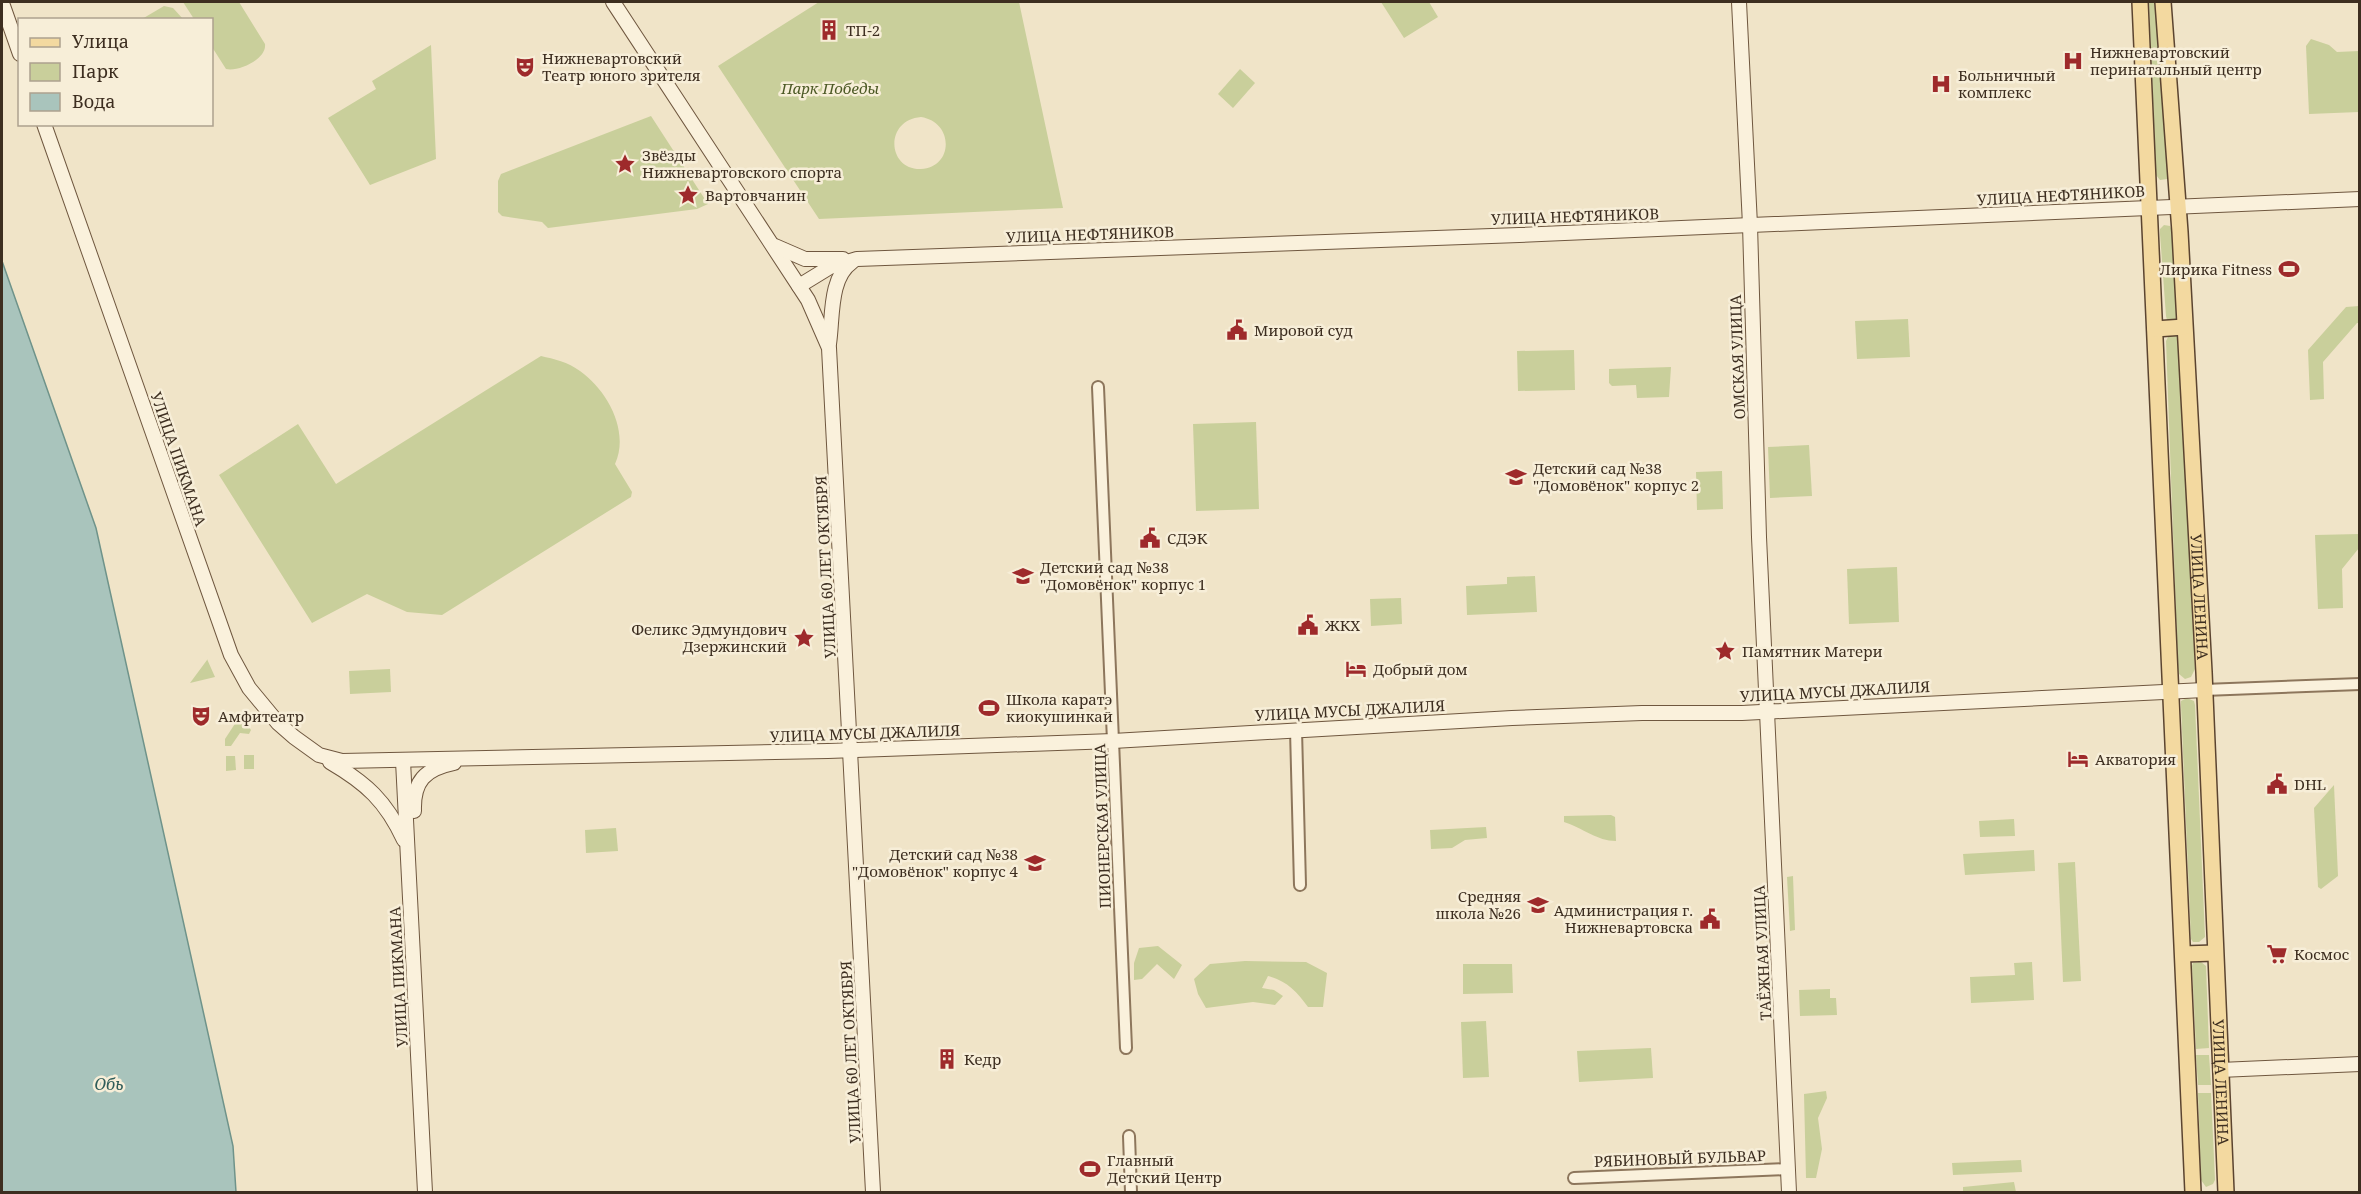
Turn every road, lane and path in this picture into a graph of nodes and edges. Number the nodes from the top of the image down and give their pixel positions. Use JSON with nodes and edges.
{"nodes":[{"id":1,"x":613,"y":2,"type":"edge"},
{"id":2,"x":1739,"y":2,"type":"edge"},
{"id":3,"x":2140,"y":2,"type":"edge"},
{"id":4,"x":2163,"y":2,"type":"edge"},
{"id":5,"x":2,"y":3,"type":"edge"},
{"id":6,"x":18,"y":48,"type":"edge"},
{"id":7,"x":45,"y":126,"type":"edge"},
{"id":8,"x":2360,"y":199,"type":"edge"},
{"id":9,"x":2149,"y":207,"type":"junction"},
{"id":10,"x":2177,"y":207,"type":"junction"},
{"id":11,"x":1750,"y":225,"type":"junction"},
{"id":12,"x":768,"y":241,"type":"junction"},
{"id":13,"x":857,"y":259,"type":"junction"},
{"id":14,"x":799,"y":285,"type":"junction"},
{"id":15,"x":2184,"y":327,"type":"junction"},
{"id":16,"x":2155,"y":328,"type":"junction"},
{"id":17,"x":829,"y":348,"type":"junction"},
{"id":18,"x":1098,"y":387,"type":"dead end"},
{"id":19,"x":2360,"y":684,"type":"edge"},
{"id":20,"x":2204,"y":690,"type":"junction"},
{"id":21,"x":2170,"y":691,"type":"junction"},
{"id":22,"x":1768,"y":711,"type":"junction"},
{"id":23,"x":1296,"y":730,"type":"junction"},
{"id":24,"x":1113,"y":741,"type":"junction"},
{"id":25,"x":851,"y":750,"type":"junction"},
{"id":26,"x":319,"y":755,"type":"junction"},
{"id":27,"x":477,"y":758,"type":"junction"},
{"id":28,"x":342,"y":761,"type":"joint"},
{"id":29,"x":403,"y":761,"type":"junction"},
{"id":30,"x":407,"y":847,"type":"junction"},
{"id":31,"x":1300,"y":885,"type":"dead end"},
{"id":32,"x":2215,"y":953,"type":"junction"},
{"id":33,"x":2183,"y":954,"type":"junction"},
{"id":34,"x":1126,"y":1048,"type":"dead end"},
{"id":35,"x":2360,"y":1064,"type":"edge"},
{"id":36,"x":2220,"y":1070,"type":"junction"},
{"id":37,"x":1129,"y":1136,"type":"dead end"},
{"id":38,"x":1788,"y":1169,"type":"junction"},
{"id":39,"x":1574,"y":1178,"type":"dead end"},
{"id":40,"x":2223,"y":1188,"type":"edge"},
{"id":41,"x":2195,"y":1189,"type":"edge"},
{"id":42,"x":426,"y":1192,"type":"edge"},
{"id":43,"x":873,"y":1192,"type":"edge"},
{"id":44,"x":1131,"y":1192,"type":"edge"},
{"id":45,"x":1789,"y":1192,"type":"edge"}],
"edges":[{"from":1,"to":12,"type":"main road","name":"УЛИЦА 60 ЛЕТ ОКТЯБРЯ"},
{"from":2,"to":11,"type":"main road","name":"ОМСКАЯ УЛИЦА"},
{"from":3,"to":9,"type":"main road"},
{"from":4,"to":10,"type":"main road","name":"УЛИЦА ЛЕНИНА"},
{"from":5,"to":6,"type":"main road"},
{"from":7,"to":26,"type":"main road","name":"УЛИЦА ПИКМАНА"},
{"from":8,"to":10,"type":"main road","name":"УЛИЦА НЕФТЯНИКОВ"},
{"from":9,"to":10,"type":"main road","name":"УЛИЦА НЕФТЯНИКОВ"},
{"from":9,"to":11,"type":"main road","name":"УЛИЦА НЕФТЯНИКОВ"},
{"from":9,"to":16,"type":"main road"},
{"from":10,"to":15,"type":"main road","name":"УЛИЦА ЛЕНИНА"},
{"from":11,"to":13,"type":"main road","name":"УЛИЦА НЕФТЯНИКОВ"},
{"from":11,"to":22,"type":"main road","name":"ОМСКАЯ УЛИЦА"},
{"from":12,"to":13,"type":"main road"},
{"from":12,"to":14,"type":"main road","name":"УЛИЦА 60 ЛЕТ ОКТЯБРЯ"},
{"from":13,"to":14,"type":"main road","name":"УЛИЦА НЕФТЯНИКОВ"},
{"from":13,"to":17,"type":"main road"},
{"from":14,"to":17,"type":"main road","name":"УЛИЦА 60 ЛЕТ ОКТЯБРЯ"},
{"from":15,"to":16,"type":"main road"},
{"from":15,"to":20,"type":"main road","name":"УЛИЦА ЛЕНИНА"},
{"from":16,"to":21,"type":"main road"},
{"from":17,"to":25,"type":"main road","name":"УЛИЦА 60 ЛЕТ ОКТЯБРЯ"},
{"from":18,"to":24,"type":"street","name":"ПИОНЕРСКАЯ УЛИЦА"},
{"from":19,"to":20,"type":"street","name":"УЛИЦА МУСЫ ДЖАЛИЛЯ"},
{"from":20,"to":21,"type":"main road","name":"УЛИЦА МУСЫ ДЖАЛИЛЯ"},
{"from":20,"to":32,"type":"main road","name":"УЛИЦА ЛЕНИНА"},
{"from":21,"to":22,"type":"main road","name":"УЛИЦА МУСЫ ДЖАЛИЛЯ"},
{"from":21,"to":33,"type":"main road"},
{"from":22,"to":23,"type":"main road","name":"УЛИЦА МУСЫ ДЖАЛИЛЯ"},
{"from":22,"to":38,"type":"main road","name":"ТАЁЖНАЯ УЛИЦА"},
{"from":23,"to":24,"type":"main road","name":"УЛИЦА МУСЫ ДЖАЛИЛЯ"},
{"from":23,"to":31,"type":"street"},
{"from":24,"to":25,"type":"main road","name":"УЛИЦА МУСЫ ДЖАЛИЛЯ"},
{"from":24,"to":34,"type":"street","name":"ПИОНЕРСКАЯ УЛИЦА"},
{"from":25,"to":27,"type":"main road","name":"УЛИЦА МУСЫ ДЖАЛИЛЯ"},
{"from":25,"to":43,"type":"main road","name":"УЛИЦА 60 ЛЕТ ОКТЯБРЯ"},
{"from":26,"to":28,"type":"main road","name":"УЛИЦА ПИКМАНА"},
{"from":26,"to":30,"type":"main road"},
{"from":27,"to":29,"type":"main road","name":"УЛИЦА МУСЫ ДЖАЛИЛЯ"},
{"from":27,"to":30,"type":"main road"},
{"from":28,"to":29,"type":"main road","name":"УЛИЦА МУСЫ ДЖАЛИЛЯ"},
{"from":29,"to":30,"type":"main road","name":"УЛИЦА ПИКМАНА"},
{"from":30,"to":42,"type":"main road","name":"УЛИЦА ПИКМАНА"},
{"from":32,"to":33,"type":"main road"},
{"from":32,"to":36,"type":"main road","name":"УЛИЦА ЛЕНИНА"},
{"from":33,"to":41,"type":"main road"},
{"from":35,"to":36,"type":"main road"},
{"from":36,"to":40,"type":"main road","name":"УЛИЦА ЛЕНИНА"},
{"from":37,"to":44,"type":"street"},
{"from":38,"to":39,"type":"street","name":"РЯБИНОВЫЙ БУЛЬВАР"},
{"from":38,"to":45,"type":"main road","name":"ТАЁЖНАЯ УЛИЦА"}]}
